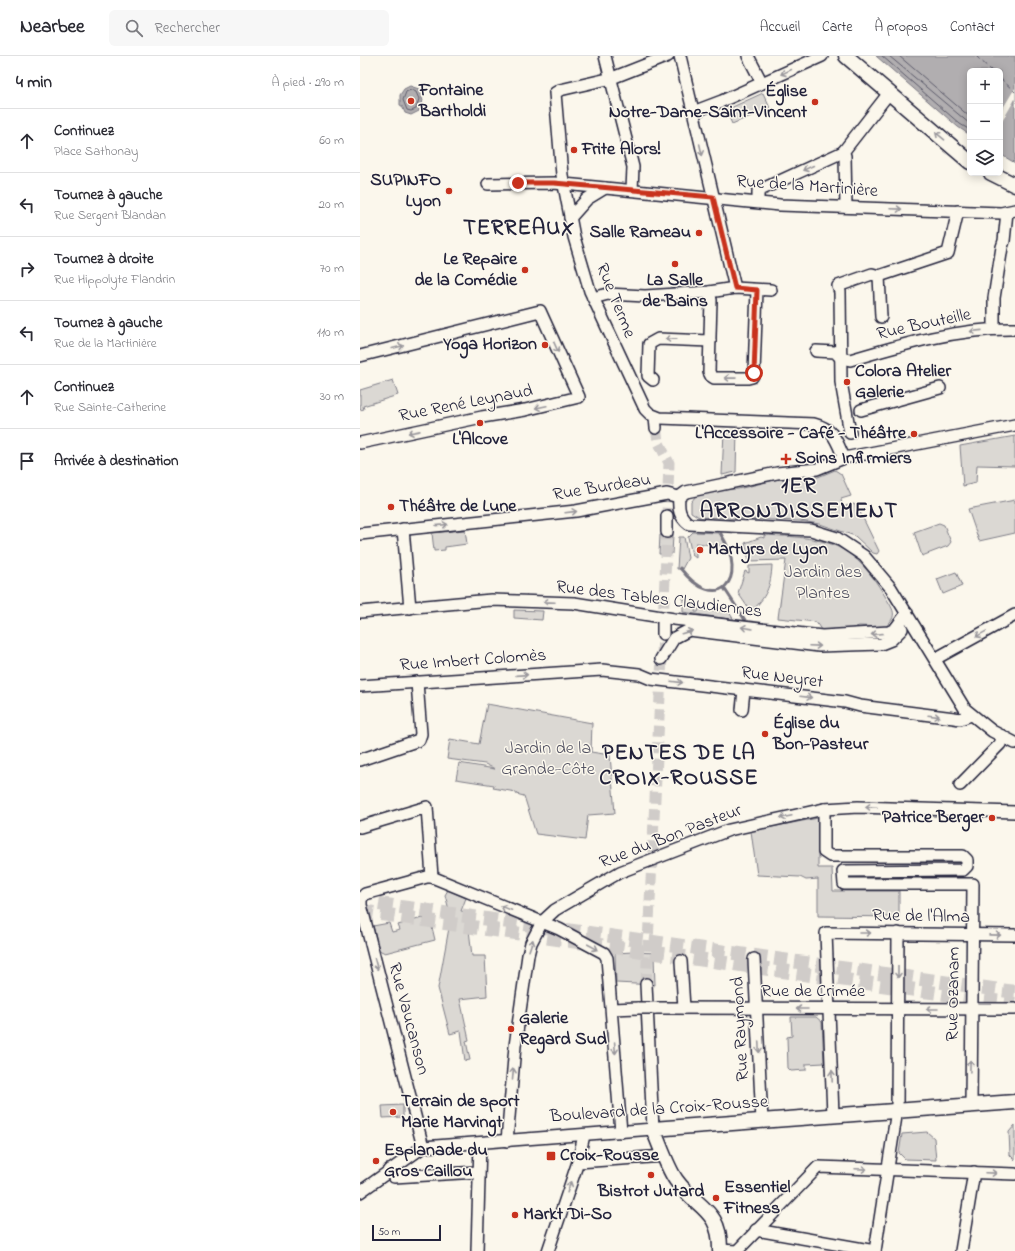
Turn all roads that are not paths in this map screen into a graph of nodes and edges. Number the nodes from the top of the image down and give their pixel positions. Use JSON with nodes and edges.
{"nodes":[{"id":1,"x":606,"y":56,"type":"edge"},
{"id":2,"x":668,"y":56,"type":"edge"},
{"id":3,"x":680,"y":56,"type":"edge"},
{"id":4,"x":748,"y":56,"type":"edge"},
{"id":5,"x":822,"y":56,"type":"edge"},
{"id":6,"x":846,"y":56,"type":"edge"},
{"id":7,"x":612,"y":78,"type":"junction"},
{"id":8,"x":762,"y":83,"type":"junction"},
{"id":9,"x":889,"y":93,"type":"junction"},
{"id":10,"x":693,"y":112,"type":"junction"},
{"id":11,"x":843,"y":152,"type":"junction"},
{"id":12,"x":967,"y":159,"type":"edge"},
{"id":13,"x":997,"y":176,"type":"edge"},
{"id":14,"x":488,"y":184,"type":"dead end"},
{"id":15,"x":564,"y":185,"type":"junction"},
{"id":16,"x":1015,"y":185,"type":"edge"},
{"id":17,"x":605,"y":188,"type":"junction"},
{"id":18,"x":632,"y":190,"type":"junction"},
{"id":19,"x":713,"y":197,"type":"junction"},
{"id":20,"x":758,"y":202,"type":"junction"},
{"id":21,"x":846,"y":207,"type":"junction"},
{"id":22,"x":958,"y":211,"type":"junction"},
{"id":23,"x":1012,"y":212,"type":"edge"},
{"id":24,"x":570,"y":218,"type":"junction"},
{"id":25,"x":879,"y":276,"type":"junction"},
{"id":26,"x":735,"y":288,"type":"junction"},
{"id":27,"x":757,"y":290,"type":"junction"},
{"id":28,"x":771,"y":290,"type":"dead end"},
{"id":29,"x":709,"y":292,"type":"junction"},
{"id":30,"x":592,"y":298,"type":"junction"},
{"id":31,"x":881,"y":317,"type":"dead end"},
{"id":32,"x":994,"y":329,"type":"junction"},
{"id":33,"x":1015,"y":329,"type":"edge"},
{"id":34,"x":710,"y":341,"type":"junction"},
{"id":35,"x":816,"y":351,"type":"dead end"},
{"id":36,"x":360,"y":356,"type":"edge"},
{"id":37,"x":840,"y":358,"type":"junction"},
{"id":38,"x":653,"y":380,"type":"dead end"},
{"id":39,"x":940,"y":388,"type":"dead end"},
{"id":40,"x":853,"y":412,"type":"junction"},
{"id":41,"x":1015,"y":425,"type":"edge"},
{"id":42,"x":850,"y":434,"type":"dead end"},
{"id":43,"x":360,"y":443,"type":"edge"},
{"id":44,"x":844,"y":458,"type":"junction"},
{"id":45,"x":679,"y":497,"type":"junction"},
{"id":46,"x":667,"y":516,"type":"tunnel mouth"},
{"id":47,"x":403,"y":529,"type":"junction"},
{"id":48,"x":667,"y":532,"type":"tunnel mouth"},
{"id":49,"x":360,"y":534,"type":"edge"},
{"id":50,"x":410,"y":608,"type":"junction"},
{"id":51,"x":360,"y":612,"type":"edge"},
{"id":52,"x":907,"y":613,"type":"junction"},
{"id":53,"x":1015,"y":615,"type":"edge"},
{"id":54,"x":661,"y":659,"type":"dead end"},
{"id":55,"x":935,"y":659,"type":"junction"},
{"id":56,"x":653,"y":669,"type":"dead end"},
{"id":57,"x":589,"y":670,"type":"joint"},
{"id":58,"x":639,"y":674,"type":"junction"},
{"id":59,"x":416,"y":682,"type":"junction"},
{"id":60,"x":360,"y":686,"type":"edge"},
{"id":61,"x":744,"y":690,"type":"junction"},
{"id":62,"x":742,"y":710,"type":"dead end"},
{"id":63,"x":971,"y":715,"type":"junction"},
{"id":64,"x":1003,"y":736,"type":"junction"},
{"id":65,"x":1015,"y":743,"type":"edge"},
{"id":66,"x":360,"y":760,"type":"edge"},
{"id":67,"x":960,"y":785,"type":"dead end"},
{"id":68,"x":824,"y":809,"type":"junction"},
{"id":69,"x":1015,"y":812,"type":"edge"},
{"id":70,"x":360,"y":828,"type":"edge"},
{"id":71,"x":432,"y":877,"type":"junction"},
{"id":72,"x":361,"y":899,"type":"edge"},
{"id":73,"x":542,"y":922,"type":"junction"},
{"id":74,"x":898,"y":934,"type":"junction"},
{"id":75,"x":973,"y":934,"type":"junction"},
{"id":76,"x":1015,"y":935,"type":"edge"},
{"id":77,"x":754,"y":959,"type":"dead end"},
{"id":78,"x":681,"y":961,"type":"dead end"},
{"id":79,"x":646,"y":984,"type":"tunnel mouth"},
{"id":80,"x":684,"y":1008,"type":"junction"},
{"id":81,"x":757,"y":1008,"type":"junction"},
{"id":82,"x":612,"y":1009,"type":"junction"},
{"id":83,"x":829,"y":1009,"type":"junction"},
{"id":84,"x":898,"y":1009,"type":"junction"},
{"id":85,"x":971,"y":1009,"type":"junction"},
{"id":86,"x":1015,"y":1009,"type":"edge"},
{"id":87,"x":1015,"y":1102,"type":"edge"},
{"id":88,"x":971,"y":1105,"type":"junction"},
{"id":89,"x":897,"y":1110,"type":"junction"},
{"id":90,"x":833,"y":1115,"type":"junction"},
{"id":91,"x":762,"y":1121,"type":"junction"},
{"id":92,"x":654,"y":1129,"type":"junction"},
{"id":93,"x":621,"y":1132,"type":"junction"},
{"id":94,"x":584,"y":1135,"type":"junction"},
{"id":95,"x":507,"y":1141,"type":"junction"},
{"id":96,"x":480,"y":1143,"type":"junction"},
{"id":97,"x":423,"y":1147,"type":"junction"},
{"id":98,"x":665,"y":1156,"type":"junction"},
{"id":99,"x":578,"y":1162,"type":"junction"},
{"id":100,"x":389,"y":1170,"type":"junction"},
{"id":101,"x":889,"y":1170,"type":"junction"},
{"id":102,"x":478,"y":1172,"type":"junction"},
{"id":103,"x":974,"y":1172,"type":"junction"},
{"id":104,"x":1015,"y":1174,"type":"edge"},
{"id":105,"x":360,"y":1192,"type":"edge"},
{"id":106,"x":756,"y":1230,"type":"junction"},
{"id":107,"x":720,"y":1250,"type":"edge"},
{"id":108,"x":478,"y":1251,"type":"edge"},
{"id":109,"x":548,"y":1251,"type":"edge"},
{"id":110,"x":737,"y":1251,"type":"edge"},
{"id":111,"x":875,"y":1251,"type":"edge"},
{"id":112,"x":962,"y":1251,"type":"edge"}],
"edges":[{"from":1,"to":7,"type":"street"},
{"from":2,"to":7,"type":"street"},
{"from":3,"to":10,"type":"street"},
{"from":4,"to":8,"type":"street"},
{"from":5,"to":8,"type":"street","one_way":true},
{"from":6,"to":9,"type":"main road"},
{"from":7,"to":15,"type":"street","name":"Rue Terme"},
{"from":7,"to":18,"type":"street"},
{"from":8,"to":10,"type":"street"},
{"from":9,"to":11,"type":"street"},
{"from":12,"to":9,"type":"main road","one_way":true},
{"from":10,"to":19,"type":"street","one_way":true},
{"from":11,"to":20,"type":"street","one_way":true},
{"from":11,"to":21,"type":"street"},
{"from":13,"to":16,"type":"main road"},
{"from":14,"to":15,"type":"street","name":"Rue de la Martinière"},
{"from":15,"to":17,"type":"street","name":"Rue de la Martinière"},
{"from":15,"to":24,"type":"street","name":"Rue Terme"},
{"from":17,"to":18,"type":"street","name":"Rue de la Martinière"},
{"from":17,"to":24,"type":"street"},
{"from":18,"to":19,"type":"street","name":"Rue de la Martinière"},
{"from":19,"to":20,"type":"street","name":"Rue de la Martinière"},
{"from":19,"to":26,"type":"street"},
{"from":20,"to":21,"type":"street","name":"Rue de la Martinière"},
{"from":21,"to":22,"type":"street","name":"Rue de la Martinière","one_way":true},
{"from":22,"to":23,"type":"street","name":"Rue de la Martinière"},
{"from":22,"to":25,"type":"street"},
{"from":23,"to":32,"type":"street"},
{"from":24,"to":30,"type":"street","name":"Rue Terme"},
{"from":25,"to":31,"type":"street"},
{"from":25,"to":37,"type":"street"},
{"from":26,"to":27,"type":"street"},
{"from":26,"to":29,"type":"street"},
{"from":27,"to":28,"type":"street"},
{"from":27,"to":34,"type":"street","one_way":true},
{"from":29,"to":30,"type":"street"},
{"from":29,"to":34,"type":"street"},
{"from":30,"to":44,"type":"street","name":"Rue Terme"},
{"from":32,"to":33,"type":"street","name":"Rue Bouteille"},
{"from":32,"to":37,"type":"street","name":"Rue Bouteille","one_way":true},
{"from":34,"to":38,"type":"street","one_way":true},
{"from":35,"to":37,"type":"street"},
{"from":36,"to":43,"type":"street","name":"Rue René Leynaud","one_way":true},
{"from":37,"to":40,"type":"street"},
{"from":39,"to":40,"type":"street"},
{"from":40,"to":42,"type":"street"},
{"from":41,"to":44,"type":"street","name":"Rue Burdeau"},
{"from":44,"to":45,"type":"street","name":"Rue Burdeau"},
{"from":47,"to":45,"type":"street","name":"Rue Burdeau","one_way":true},
{"from":45,"to":52,"type":"street"},
{"from":46,"to":48,"type":"street"},
{"from":47,"to":49,"type":"street","name":"Rue Burdeau"},
{"from":47,"to":50,"type":"street"},
{"from":50,"to":51,"type":"street","name":"Rue des Tables Claudiennes"},
{"from":52,"to":50,"type":"street","name":"Rue des Tables Claudiennes","one_way":true},
{"from":54,"to":52,"type":"street","name":"Rue des Tables Claudiennes","one_way":true},
{"from":52,"to":55,"type":"street"},
{"from":53,"to":55,"type":"street","one_way":true},
{"from":55,"to":63,"type":"street"},
{"from":56,"to":58,"type":"street"},
{"from":57,"to":58,"type":"street","name":"Rue Neyret"},
{"from":59,"to":57,"type":"street","name":"Rue Imbert Colomès","one_way":true},
{"from":58,"to":61,"type":"street","name":"Rue Neyret","one_way":true},
{"from":59,"to":60,"type":"street","name":"Rue Imbert Colomès"},
{"from":59,"to":66,"type":"street"},
{"from":61,"to":62,"type":"street"},
{"from":61,"to":63,"type":"street","name":"Rue Neyret","one_way":true},
{"from":63,"to":64,"type":"street"},
{"from":64,"to":65,"type":"street"},
{"from":64,"to":67,"type":"street"},
{"from":69,"to":68,"type":"street","name":"Rue du Bon Pasteur","one_way":true},
{"from":68,"to":73,"type":"street","name":"Rue du Bon Pasteur","one_way":true},
{"from":68,"to":75,"type":"street","name":"Rue Ozanam"},
{"from":70,"to":71,"type":"street"},
{"from":71,"to":72,"type":"street"},
{"from":73,"to":71,"type":"street","one_way":true},
{"from":72,"to":97,"type":"street","name":"Rue Vaucanson","one_way":true},
{"from":73,"to":82,"type":"street","one_way":true},
{"from":95,"to":73,"type":"street","one_way":true},
{"from":74,"to":75,"type":"street","name":"Rue de l'Alma"},
{"from":83,"to":74,"type":"street","name":"Rue de l'Alma","one_way":true},
{"from":74,"to":84,"type":"street","one_way":true},
{"from":75,"to":76,"type":"street","name":"Rue de l'Alma","one_way":true},
{"from":75,"to":85,"type":"street","name":"Rue Ozanam"},
{"from":77,"to":81,"type":"street","name":"Rue Raymond"},
{"from":78,"to":80,"type":"street"},
{"from":79,"to":92,"type":"street"},
{"from":80,"to":81,"type":"street","name":"Rue de Crimée"},
{"from":80,"to":82,"type":"street","name":"Rue de Crimée","bridge":true},
{"from":83,"to":81,"type":"street","name":"Rue de Crimée","one_way":true},
{"from":81,"to":91,"type":"street","name":"Rue Raymond","one_way":true},
{"from":82,"to":93,"type":"street","one_way":true},
{"from":83,"to":84,"type":"street","name":"Rue de Crimée"},
{"from":90,"to":83,"type":"street","one_way":true},
{"from":85,"to":84,"type":"street","name":"Rue de Crimée","one_way":true},
{"from":84,"to":89,"type":"street"},
{"from":85,"to":86,"type":"street","name":"Rue de Crimée"},
{"from":88,"to":85,"type":"street","name":"Rue Ozanam","one_way":true},
{"from":87,"to":88,"type":"main road","name":"Boulevard de la Croix-Rousse"},
{"from":88,"to":89,"type":"main road","name":"Boulevard de la Croix-Rousse"},
{"from":89,"to":90,"type":"main road","name":"Boulevard de la Croix-Rousse"},
{"from":89,"to":101,"type":"street"},
{"from":90,"to":91,"type":"main road","name":"Boulevard de la Croix-Rousse"},
{"from":91,"to":92,"type":"main road","name":"Boulevard de la Croix-Rousse"},
{"from":92,"to":93,"type":"street","name":"Boulevard de la Croix-Rousse"},
{"from":92,"to":98,"type":"main road"},
{"from":93,"to":94,"type":"street","name":"Boulevard de la Croix-Rousse"},
{"from":94,"to":95,"type":"street","name":"Boulevard de la Croix-Rousse"},
{"from":94,"to":99,"type":"street"},
{"from":95,"to":96,"type":"street","name":"Boulevard de la Croix-Rousse"},
{"from":96,"to":97,"type":"street","name":"Boulevard de la Croix-Rousse"},
{"from":96,"to":102,"type":"street"},
{"from":97,"to":100,"type":"street"},
{"from":98,"to":99,"type":"street"},
{"from":98,"to":107,"type":"main road"},
{"from":109,"to":99,"type":"street","one_way":true},
{"from":100,"to":102,"type":"street"},
{"from":100,"to":105,"type":"street"},
{"from":101,"to":103,"type":"street"},
{"from":106,"to":101,"type":"street","one_way":true},
{"from":101,"to":111,"type":"street"},
{"from":102,"to":108,"type":"street"},
{"from":103,"to":104,"type":"street","one_way":true},
{"from":103,"to":112,"type":"street"},
{"from":106,"to":110,"type":"street"},
{"from":106,"to":111,"type":"street"},
{"from":107,"to":110,"type":"street"}]}
